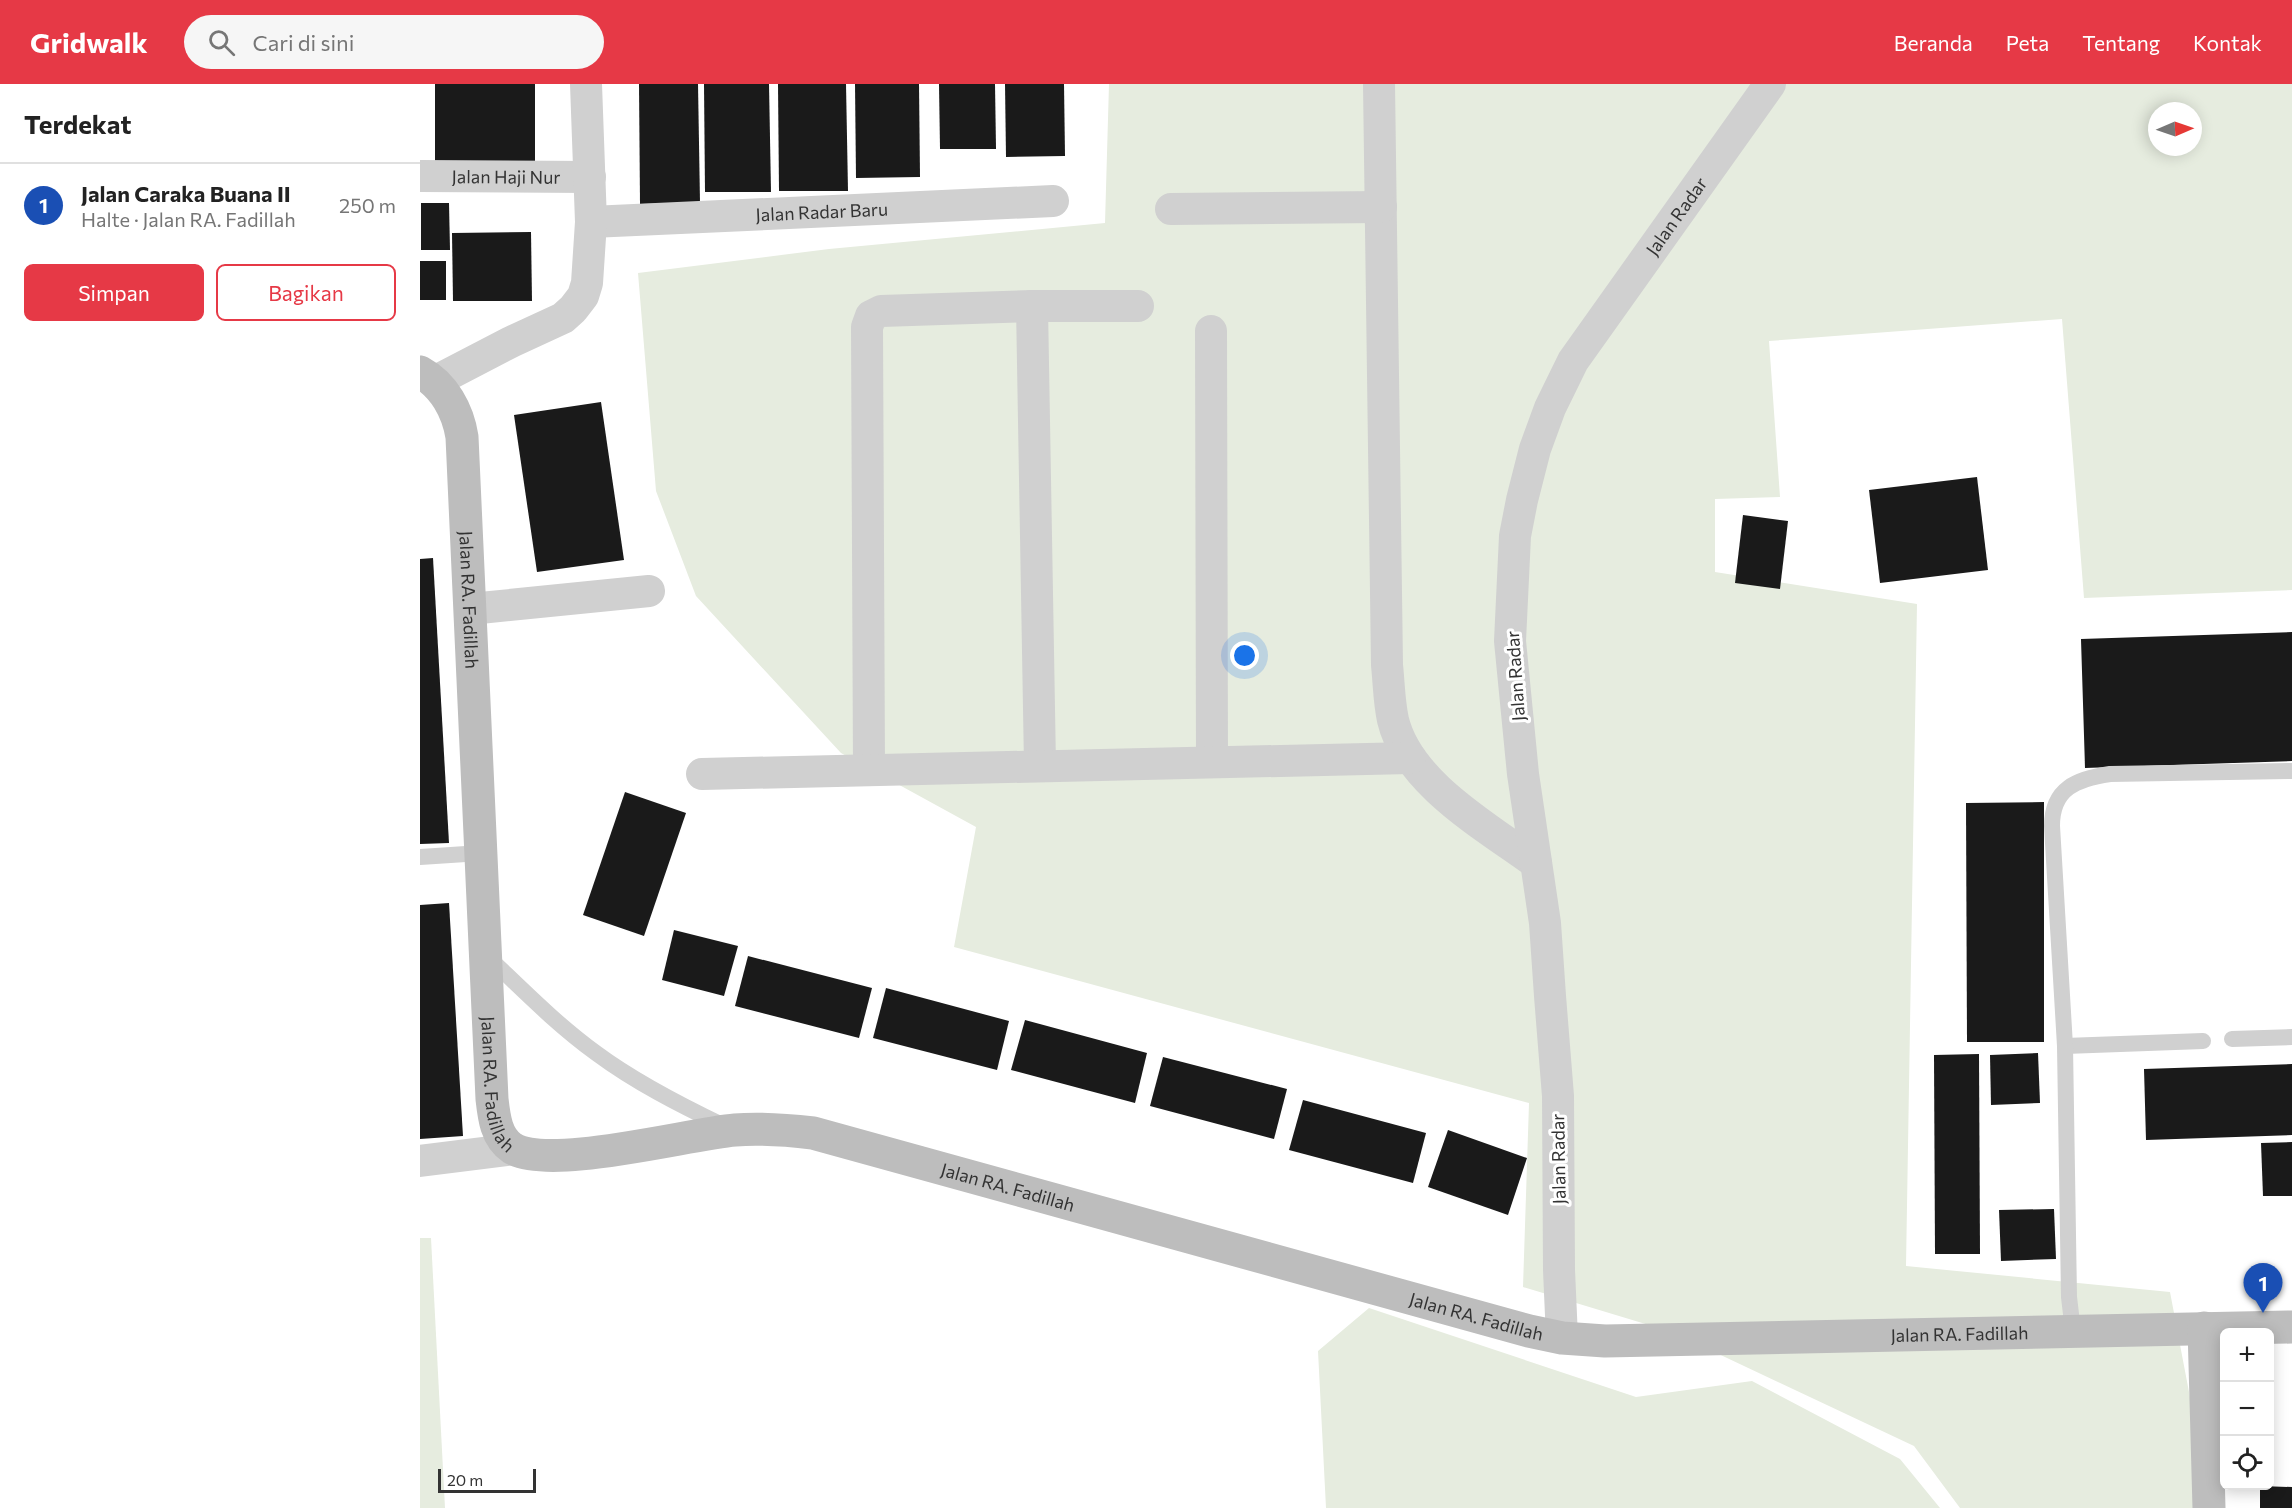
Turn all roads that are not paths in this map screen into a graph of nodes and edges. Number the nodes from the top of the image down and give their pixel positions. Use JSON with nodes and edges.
{"nodes":[{"id":1,"x":586,"y":84,"type":"edge"},
{"id":2,"x":1379,"y":84,"type":"edge"},
{"id":3,"x":1770,"y":84,"type":"edge"},
{"id":4,"x":420,"y":176,"type":"edge"},
{"id":5,"x":590,"y":177,"type":"junction"},
{"id":6,"x":1053,"y":201,"type":"dead end"},
{"id":7,"x":1381,"y":207,"type":"junction"},
{"id":8,"x":1172,"y":209,"type":"dead end"},
{"id":9,"x":591,"y":222,"type":"junction"},
{"id":10,"x":1032,"y":306,"type":"junction"},
{"id":11,"x":1137,"y":306,"type":"dead end"},
{"id":12,"x":1211,"y":331,"type":"dead end"},
{"id":13,"x":427,"y":377,"type":"edge"},
{"id":14,"x":649,"y":591,"type":"dead end"},
{"id":15,"x":470,"y":609,"type":"junction"},
{"id":16,"x":1410,"y":758,"type":"junction"},
{"id":17,"x":1212,"y":762,"type":"junction"},
{"id":18,"x":1040,"y":766,"type":"junction"},
{"id":19,"x":869,"y":770,"type":"junction"},
{"id":20,"x":2292,"y":771,"type":"edge"},
{"id":21,"x":702,"y":774,"type":"dead end"},
{"id":22,"x":481,"y":854,"type":"junction"},
{"id":23,"x":420,"y":857,"type":"edge"},
{"id":24,"x":1536,"y":863,"type":"junction"},
{"id":25,"x":485,"y":954,"type":"junction"},
{"id":26,"x":2292,"y":1037,"type":"edge"},
{"id":27,"x":2232,"y":1040,"type":"dead end"},
{"id":28,"x":2203,"y":1041,"type":"dead end"},
{"id":29,"x":2065,"y":1046,"type":"junction"},
{"id":30,"x":732,"y":1130,"type":"junction"},
{"id":31,"x":514,"y":1149,"type":"junction"},
{"id":32,"x":420,"y":1161,"type":"edge"},
{"id":33,"x":2292,"y":1327,"type":"edge"},
{"id":34,"x":2204,"y":1328,"type":"junction"},
{"id":35,"x":2073,"y":1331,"type":"junction"},
{"id":36,"x":1562,"y":1338,"type":"junction"},
{"id":37,"x":2209,"y":1508,"type":"edge"}],
"edges":[{"from":1,"to":5,"type":"street"},
{"from":2,"to":7,"type":"street"},
{"from":3,"to":24,"type":"street","name":"Jalan Radar"},
{"from":4,"to":5,"type":"street","name":"Jalan Haji Nur"},
{"from":5,"to":9,"type":"street"},
{"from":6,"to":9,"type":"street","name":"Jalan Radar Baru"},
{"from":7,"to":8,"type":"street"},
{"from":7,"to":16,"type":"street"},
{"from":9,"to":13,"type":"street"},
{"from":10,"to":11,"type":"street"},
{"from":10,"to":18,"type":"street"},
{"from":10,"to":19,"type":"street"},
{"from":12,"to":17,"type":"street"},
{"from":13,"to":15,"type":"main road","name":"Jalan RA. Fadillah"},
{"from":14,"to":15,"type":"street"},
{"from":15,"to":22,"type":"main road","name":"Jalan RA. Fadillah"},
{"from":16,"to":17,"type":"street"},
{"from":16,"to":24,"type":"street"},
{"from":17,"to":18,"type":"street"},
{"from":18,"to":19,"type":"street"},
{"from":19,"to":21,"type":"street"},
{"from":20,"to":29,"type":"lane"},
{"from":22,"to":23,"type":"lane"},
{"from":22,"to":25,"type":"main road","name":"Jalan RA. Fadillah"},
{"from":24,"to":36,"type":"street","name":"Jalan Radar"},
{"from":25,"to":30,"type":"lane"},
{"from":25,"to":31,"type":"main road","name":"Jalan RA. Fadillah"},
{"from":26,"to":27,"type":"lane"},
{"from":28,"to":29,"type":"lane"},
{"from":29,"to":35,"type":"lane"},
{"from":30,"to":31,"type":"main road","name":"Jalan RA. Fadillah"},
{"from":30,"to":36,"type":"main road","name":"Jalan RA. Fadillah"},
{"from":31,"to":32,"type":"street"},
{"from":33,"to":34,"type":"main road","name":"Jalan RA. Fadillah"},
{"from":34,"to":35,"type":"main road","name":"Jalan RA. Fadillah"},
{"from":34,"to":37,"type":"main road"},
{"from":35,"to":36,"type":"main road","name":"Jalan RA. Fadillah"}]}
